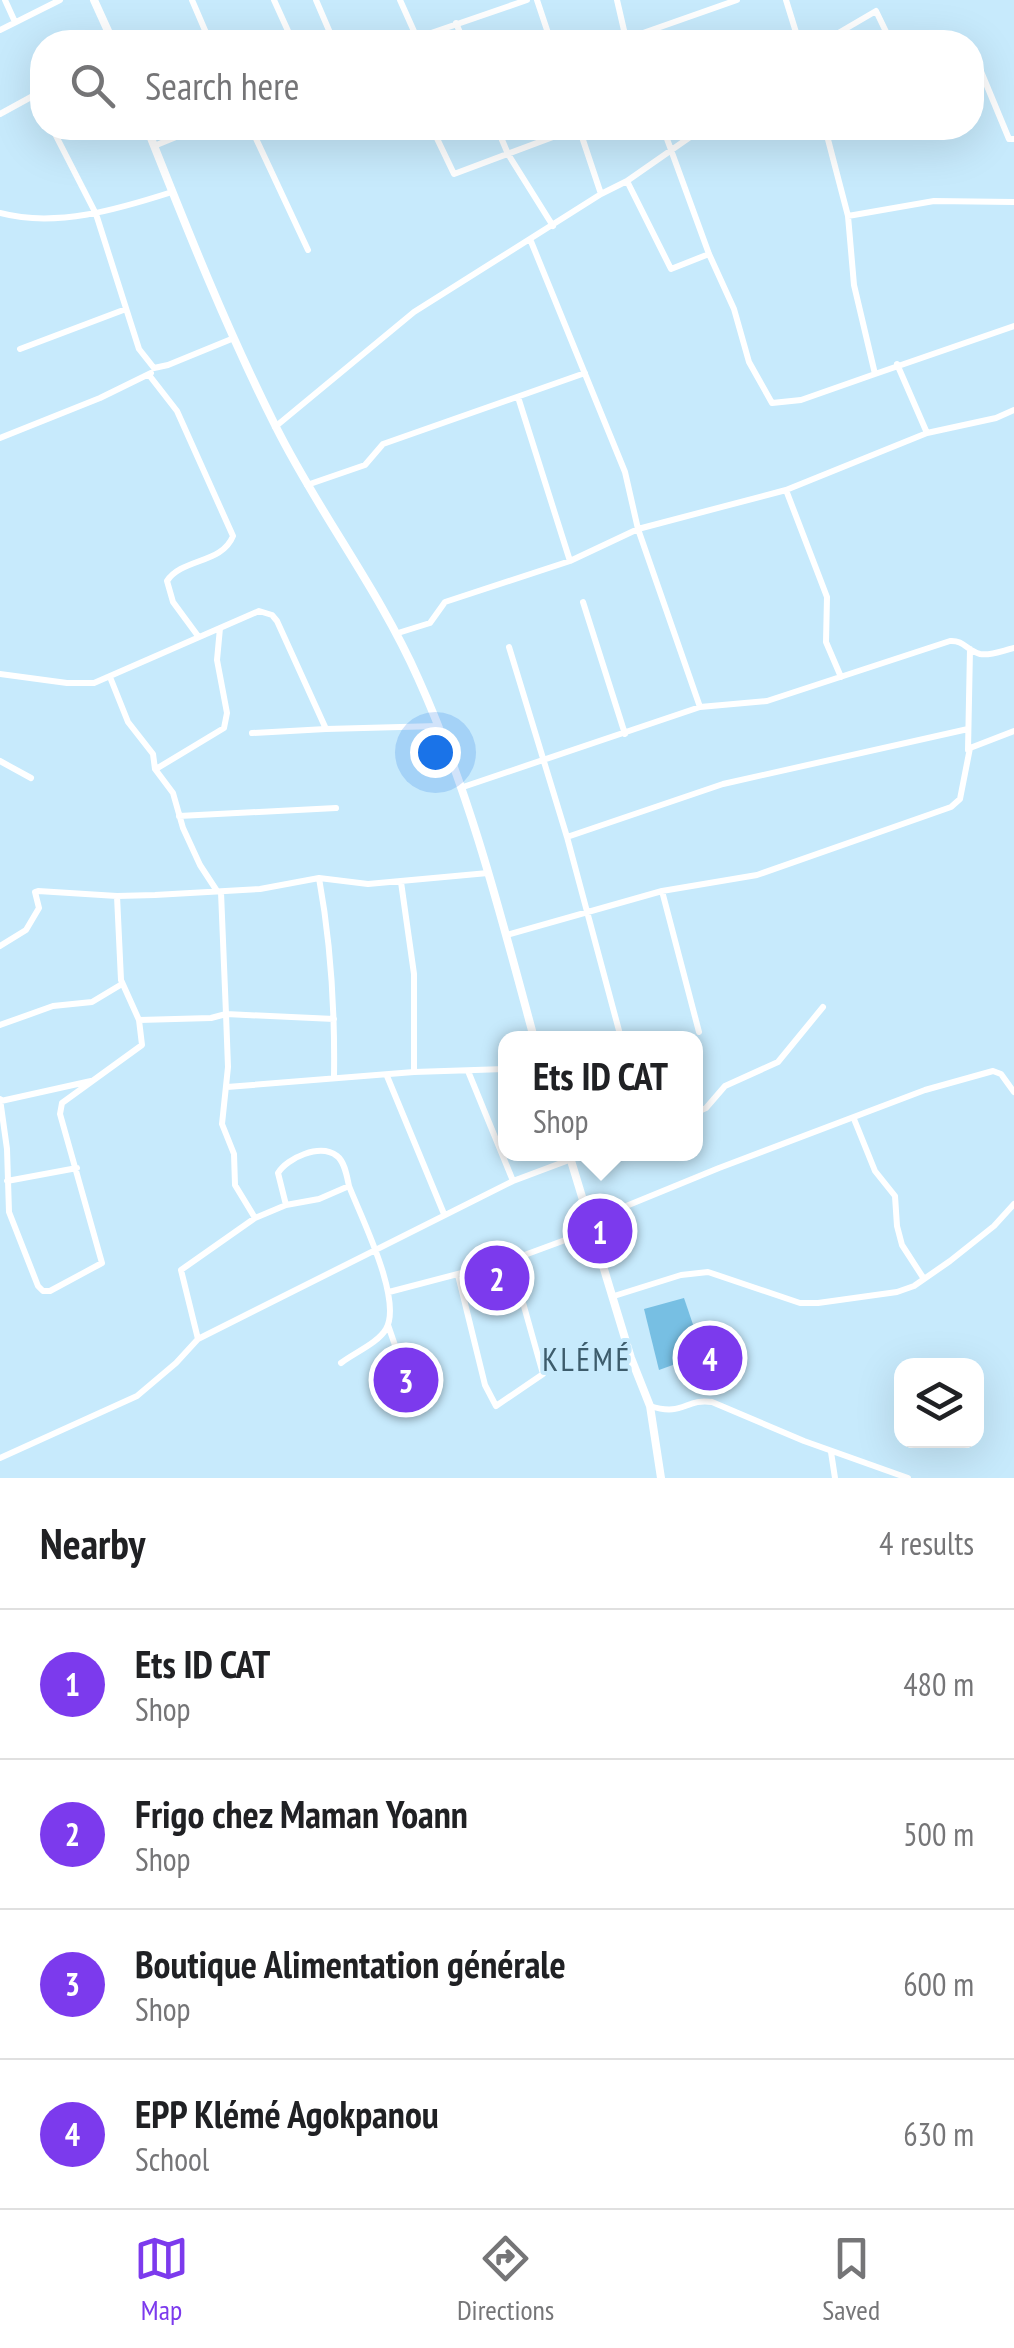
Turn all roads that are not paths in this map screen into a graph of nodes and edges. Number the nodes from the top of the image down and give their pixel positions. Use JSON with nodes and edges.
{"nodes":[{"id":1,"x":5,"y":0,"type":"edge"},
{"id":2,"x":60,"y":0,"type":"edge"},
{"id":3,"x":94,"y":0,"type":"edge"},
{"id":4,"x":192,"y":0,"type":"edge"},
{"id":5,"x":274,"y":0,"type":"edge"},
{"id":6,"x":316,"y":0,"type":"edge"},
{"id":7,"x":400,"y":0,"type":"edge"},
{"id":8,"x":490,"y":0,"type":"edge"},
{"id":9,"x":527,"y":0,"type":"edge"},
{"id":10,"x":537,"y":0,"type":"edge"},
{"id":11,"x":617,"y":0,"type":"edge"},
{"id":12,"x":736,"y":0,"type":"edge"},
{"id":13,"x":786,"y":0,"type":"edge"},
{"id":14,"x":495,"y":10,"type":"junction"},
{"id":15,"x":15,"y":22,"type":"junction"},
{"id":16,"x":456,"y":22,"type":"junction"},
{"id":17,"x":0,"y":30,"type":"edge"},
{"id":18,"x":107,"y":30,"type":"edge"},
{"id":19,"x":205,"y":30,"type":"edge"},
{"id":20,"x":288,"y":30,"type":"edge"},
{"id":21,"x":329,"y":30,"type":"edge"},
{"id":22,"x":413,"y":30,"type":"edge"},
{"id":23,"x":436,"y":30,"type":"edge"},
{"id":24,"x":459,"y":30,"type":"edge"},
{"id":25,"x":548,"y":30,"type":"edge"},
{"id":26,"x":624,"y":30,"type":"edge"},
{"id":27,"x":656,"y":30,"type":"edge"},
{"id":28,"x":795,"y":30,"type":"edge"},
{"id":29,"x":844,"y":30,"type":"edge"},
{"id":30,"x":886,"y":30,"type":"edge"},
{"id":31,"x":984,"y":79,"type":"edge"},
{"id":32,"x":30,"y":100,"type":"edge"},
{"id":33,"x":0,"y":114,"type":"edge"},
{"id":34,"x":1014,"y":138,"type":"edge"},
{"id":35,"x":58,"y":140,"type":"edge"},
{"id":36,"x":152,"y":140,"type":"edge"},
{"id":37,"x":169,"y":140,"type":"edge"},
{"id":38,"x":258,"y":140,"type":"edge"},
{"id":39,"x":438,"y":140,"type":"edge"},
{"id":40,"x":503,"y":140,"type":"edge"},
{"id":41,"x":546,"y":140,"type":"edge"},
{"id":42,"x":582,"y":140,"type":"edge"},
{"id":43,"x":669,"y":140,"type":"edge"},
{"id":44,"x":686,"y":140,"type":"edge"},
{"id":45,"x":828,"y":140,"type":"edge"},
{"id":46,"x":154,"y":146,"type":"junction"},
{"id":47,"x":673,"y":149,"type":"junction"},
{"id":48,"x":508,"y":154,"type":"junction"},
{"id":49,"x":627,"y":181,"type":"junction"},
{"id":50,"x":172,"y":192,"type":"junction"},
{"id":51,"x":601,"y":194,"type":"junction"},
{"id":52,"x":1014,"y":202,"type":"edge"},
{"id":53,"x":0,"y":213,"type":"edge"},
{"id":54,"x":96,"y":214,"type":"junction"},
{"id":55,"x":848,"y":216,"type":"junction"},
{"id":56,"x":553,"y":226,"type":"junction"},
{"id":57,"x":530,"y":239,"type":"junction"},
{"id":58,"x":308,"y":250,"type":"dead end"},
{"id":59,"x":709,"y":254,"type":"junction"},
{"id":60,"x":126,"y":308,"type":"junction"},
{"id":61,"x":1014,"y":326,"type":"edge"},
{"id":62,"x":234,"y":338,"type":"junction"},
{"id":63,"x":20,"y":349,"type":"dead end"},
{"id":64,"x":897,"y":364,"type":"junction"},
{"id":65,"x":152,"y":371,"type":"junction"},
{"id":66,"x":585,"y":373,"type":"junction"},
{"id":67,"x":875,"y":374,"type":"junction"},
{"id":68,"x":518,"y":396,"type":"junction"},
{"id":69,"x":1014,"y":410,"type":"edge"},
{"id":70,"x":276,"y":427,"type":"junction"},
{"id":71,"x":926,"y":433,"type":"junction"},
{"id":72,"x":0,"y":438,"type":"edge"},
{"id":73,"x":307,"y":484,"type":"junction"},
{"id":74,"x":786,"y":490,"type":"junction"},
{"id":75,"x":638,"y":529,"type":"junction"},
{"id":76,"x":570,"y":561,"type":"junction"},
{"id":77,"x":584,"y":602,"type":"dead end"},
{"id":78,"x":220,"y":626,"type":"junction"},
{"id":79,"x":398,"y":633,"type":"junction"},
{"id":80,"x":198,"y":636,"type":"junction"},
{"id":81,"x":509,"y":647,"type":"dead end"},
{"id":82,"x":1014,"y":648,"type":"edge"},
{"id":83,"x":970,"y":649,"type":"junction"},
{"id":84,"x":0,"y":674,"type":"edge"},
{"id":85,"x":110,"y":677,"type":"junction"},
{"id":86,"x":841,"y":677,"type":"junction"},
{"id":87,"x":700,"y":707,"type":"junction"},
{"id":88,"x":439,"y":726,"type":"junction"},
{"id":89,"x":968,"y":728,"type":"junction"},
{"id":90,"x":326,"y":730,"type":"junction"},
{"id":91,"x":1014,"y":731,"type":"edge"},
{"id":92,"x":252,"y":733,"type":"dead end"},
{"id":93,"x":626,"y":734,"type":"junction"},
{"id":94,"x":968,"y":752,"type":"junction"},
{"id":95,"x":544,"y":760,"type":"junction"},
{"id":96,"x":0,"y":761,"type":"edge"},
{"id":97,"x":155,"y":770,"type":"junction"},
{"id":98,"x":30,"y":778,"type":"dead end"},
{"id":99,"x":463,"y":788,"type":"junction"},
{"id":100,"x":336,"y":808,"type":"dead end"},
{"id":101,"x":180,"y":816,"type":"junction"},
{"id":102,"x":567,"y":837,"type":"junction"},
{"id":103,"x":488,"y":873,"type":"junction"},
{"id":104,"x":319,"y":878,"type":"junction"},
{"id":105,"x":402,"y":882,"type":"junction"},
{"id":106,"x":220,"y":892,"type":"junction"},
{"id":107,"x":662,"y":892,"type":"junction"},
{"id":108,"x":116,"y":896,"type":"junction"},
{"id":109,"x":585,"y":912,"type":"junction"},
{"id":110,"x":507,"y":935,"type":"junction"},
{"id":111,"x":0,"y":946,"type":"edge"},
{"id":112,"x":122,"y":984,"type":"junction"},
{"id":113,"x":824,"y":1007,"type":"dead end"},
{"id":114,"x":226,"y":1014,"type":"junction"},
{"id":115,"x":334,"y":1019,"type":"junction"},
{"id":116,"x":139,"y":1020,"type":"junction"},
{"id":117,"x":0,"y":1025,"type":"edge"},
{"id":118,"x":532,"y":1031,"type":"edge"},
{"id":119,"x":619,"y":1031,"type":"edge"},
{"id":120,"x":699,"y":1031,"type":"edge"},
{"id":121,"x":498,"y":1068,"type":"edge"},
{"id":122,"x":467,"y":1070,"type":"junction"},
{"id":123,"x":414,"y":1072,"type":"junction"},
{"id":124,"x":386,"y":1076,"type":"junction"},
{"id":125,"x":334,"y":1077,"type":"junction"},
{"id":126,"x":97,"y":1080,"type":"junction"},
{"id":127,"x":227,"y":1087,"type":"junction"},
{"id":128,"x":1014,"y":1092,"type":"edge"},
{"id":129,"x":0,"y":1100,"type":"edge"},
{"id":130,"x":703,"y":1109,"type":"edge"},
{"id":131,"x":854,"y":1118,"type":"junction"},
{"id":132,"x":498,"y":1144,"type":"edge"},
{"id":133,"x":505,"y":1161,"type":"edge"},
{"id":134,"x":557,"y":1161,"type":"edge"},
{"id":135,"x":571,"y":1161,"type":"edge"},
{"id":136,"x":77,"y":1168,"type":"junction"},
{"id":137,"x":513,"y":1180,"type":"junction"},
{"id":138,"x":7,"y":1181,"type":"junction"},
{"id":139,"x":349,"y":1186,"type":"junction"},
{"id":140,"x":1014,"y":1204,"type":"edge"},
{"id":141,"x":286,"y":1205,"type":"junction"},
{"id":142,"x":444,"y":1214,"type":"junction"},
{"id":143,"x":255,"y":1218,"type":"junction"},
{"id":144,"x":592,"y":1220,"type":"junction"},
{"id":145,"x":375,"y":1250,"type":"junction"},
{"id":146,"x":512,"y":1260,"type":"junction"},
{"id":147,"x":458,"y":1274,"type":"junction"},
{"id":148,"x":924,"y":1279,"type":"junction"},
{"id":149,"x":390,"y":1292,"type":"junction"},
{"id":150,"x":614,"y":1296,"type":"junction"},
{"id":151,"x":388,"y":1325,"type":"junction"},
{"id":152,"x":198,"y":1339,"type":"junction"},
{"id":153,"x":342,"y":1363,"type":"dead end"},
{"id":154,"x":650,"y":1406,"type":"junction"},
{"id":155,"x":418,"y":1412,"type":"dead end"},
{"id":156,"x":830,"y":1451,"type":"junction"},
{"id":157,"x":0,"y":1458,"type":"edge"},
{"id":158,"x":661,"y":1478,"type":"edge"},
{"id":159,"x":835,"y":1478,"type":"edge"},
{"id":160,"x":908,"y":1478,"type":"edge"}],
"edges":[{"from":1,"to":15,"type":"street"},
{"from":2,"to":15,"type":"street"},
{"from":3,"to":18,"type":"street"},
{"from":4,"to":19,"type":"street"},
{"from":5,"to":20,"type":"street"},
{"from":6,"to":21,"type":"street"},
{"from":7,"to":22,"type":"street"},
{"from":8,"to":14,"type":"street"},
{"from":9,"to":14,"type":"street"},
{"from":10,"to":25,"type":"street"},
{"from":11,"to":26,"type":"street"},
{"from":12,"to":27,"type":"street"},
{"from":13,"to":28,"type":"street"},
{"from":14,"to":16,"type":"street"},
{"from":15,"to":17,"type":"street"},
{"from":16,"to":23,"type":"street"},
{"from":16,"to":24,"type":"street"},
{"from":29,"to":30,"type":"street"},
{"from":31,"to":34,"type":"street"},
{"from":32,"to":33,"type":"street"},
{"from":35,"to":54,"type":"street"},
{"from":36,"to":46,"type":"street"},
{"from":37,"to":46,"type":"street"},
{"from":38,"to":58,"type":"street"},
{"from":39,"to":48,"type":"street"},
{"from":40,"to":48,"type":"street"},
{"from":41,"to":48,"type":"street"},
{"from":42,"to":51,"type":"street"},
{"from":43,"to":47,"type":"street"},
{"from":44,"to":47,"type":"street"},
{"from":45,"to":55,"type":"street"},
{"from":46,"to":50,"type":"street"},
{"from":47,"to":49,"type":"street"},
{"from":47,"to":59,"type":"street"},
{"from":48,"to":56,"type":"street"},
{"from":49,"to":51,"type":"street"},
{"from":49,"to":59,"type":"street"},
{"from":50,"to":54,"type":"street"},
{"from":50,"to":62,"type":"street"},
{"from":51,"to":56,"type":"street"},
{"from":52,"to":55,"type":"street"},
{"from":53,"to":54,"type":"street"},
{"from":54,"to":60,"type":"street"},
{"from":55,"to":67,"type":"street"},
{"from":56,"to":57,"type":"street"},
{"from":57,"to":66,"type":"street"},
{"from":57,"to":70,"type":"street"},
{"from":59,"to":67,"type":"street"},
{"from":60,"to":63,"type":"street"},
{"from":60,"to":65,"type":"street"},
{"from":61,"to":64,"type":"street"},
{"from":62,"to":65,"type":"street"},
{"from":62,"to":70,"type":"street"},
{"from":64,"to":67,"type":"street"},
{"from":64,"to":71,"type":"street"},
{"from":65,"to":72,"type":"street"},
{"from":65,"to":80,"type":"street"},
{"from":66,"to":68,"type":"street"},
{"from":66,"to":75,"type":"street"},
{"from":68,"to":73,"type":"street"},
{"from":68,"to":76,"type":"street"},
{"from":69,"to":71,"type":"street"},
{"from":70,"to":73,"type":"street"},
{"from":71,"to":74,"type":"street"},
{"from":73,"to":79,"type":"street"},
{"from":74,"to":75,"type":"street"},
{"from":74,"to":86,"type":"street"},
{"from":75,"to":76,"type":"street"},
{"from":75,"to":87,"type":"street"},
{"from":76,"to":79,"type":"street"},
{"from":77,"to":93,"type":"street"},
{"from":78,"to":80,"type":"street"},
{"from":78,"to":90,"type":"street"},
{"from":78,"to":97,"type":"street"},
{"from":79,"to":88,"type":"street"},
{"from":80,"to":85,"type":"street"},
{"from":81,"to":95,"type":"street"},
{"from":82,"to":83,"type":"street"},
{"from":83,"to":86,"type":"street"},
{"from":83,"to":89,"type":"street"},
{"from":84,"to":85,"type":"street"},
{"from":85,"to":97,"type":"street"},
{"from":86,"to":87,"type":"street"},
{"from":87,"to":93,"type":"street"},
{"from":88,"to":90,"type":"street"},
{"from":88,"to":99,"type":"street"},
{"from":89,"to":94,"type":"street"},
{"from":89,"to":102,"type":"street"},
{"from":90,"to":92,"type":"street"},
{"from":91,"to":94,"type":"street"},
{"from":93,"to":95,"type":"street"},
{"from":94,"to":107,"type":"street"},
{"from":95,"to":99,"type":"street"},
{"from":95,"to":102,"type":"street"},
{"from":96,"to":98,"type":"street"},
{"from":97,"to":101,"type":"street"},
{"from":99,"to":103,"type":"street"},
{"from":100,"to":101,"type":"street"},
{"from":101,"to":106,"type":"street"},
{"from":102,"to":109,"type":"street"},
{"from":103,"to":105,"type":"street"},
{"from":103,"to":110,"type":"street"},
{"from":104,"to":105,"type":"street"},
{"from":104,"to":106,"type":"street"},
{"from":104,"to":115,"type":"street"},
{"from":105,"to":123,"type":"street"},
{"from":106,"to":108,"type":"street"},
{"from":106,"to":114,"type":"street"},
{"from":107,"to":109,"type":"street"},
{"from":107,"to":120,"type":"street"},
{"from":108,"to":111,"type":"street"},
{"from":108,"to":112,"type":"street"},
{"from":109,"to":110,"type":"street"},
{"from":109,"to":119,"type":"street"},
{"from":110,"to":118,"type":"street"},
{"from":112,"to":116,"type":"street"},
{"from":112,"to":117,"type":"street"},
{"from":113,"to":130,"type":"street"},
{"from":114,"to":115,"type":"street"},
{"from":114,"to":116,"type":"street"},
{"from":114,"to":127,"type":"street"},
{"from":115,"to":125,"type":"street"},
{"from":116,"to":126,"type":"street"},
{"from":121,"to":122,"type":"street"},
{"from":122,"to":123,"type":"street"},
{"from":122,"to":132,"type":"street"},
{"from":123,"to":124,"type":"street"},
{"from":124,"to":125,"type":"street"},
{"from":124,"to":142,"type":"street"},
{"from":125,"to":127,"type":"street"},
{"from":126,"to":129,"type":"street"},
{"from":126,"to":136,"type":"street"},
{"from":127,"to":143,"type":"street"},
{"from":128,"to":131,"type":"street"},
{"from":129,"to":138,"type":"street"},
{"from":131,"to":144,"type":"street"},
{"from":131,"to":148,"type":"street"},
{"from":133,"to":137,"type":"street"},
{"from":134,"to":137,"type":"street"},
{"from":135,"to":144,"type":"street"},
{"from":136,"to":138,"type":"street"},
{"from":136,"to":138,"type":"street"},
{"from":137,"to":142,"type":"street"},
{"from":139,"to":141,"type":"street"},
{"from":139,"to":141,"type":"street"},
{"from":139,"to":145,"type":"street"},
{"from":140,"to":148,"type":"street"},
{"from":141,"to":143,"type":"street"},
{"from":142,"to":145,"type":"street"},
{"from":143,"to":152,"type":"street"},
{"from":144,"to":146,"type":"street"},
{"from":144,"to":150,"type":"street"},
{"from":145,"to":149,"type":"street"},
{"from":145,"to":152,"type":"street"},
{"from":146,"to":147,"type":"street"},
{"from":146,"to":147,"type":"street"},
{"from":147,"to":149,"type":"street"},
{"from":148,"to":150,"type":"street"},
{"from":149,"to":151,"type":"street"},
{"from":150,"to":154,"type":"street"},
{"from":151,"to":153,"type":"street"},
{"from":151,"to":155,"type":"street"},
{"from":152,"to":157,"type":"street"},
{"from":154,"to":156,"type":"street"},
{"from":154,"to":158,"type":"street"},
{"from":156,"to":159,"type":"street"},
{"from":156,"to":160,"type":"street"}]}
